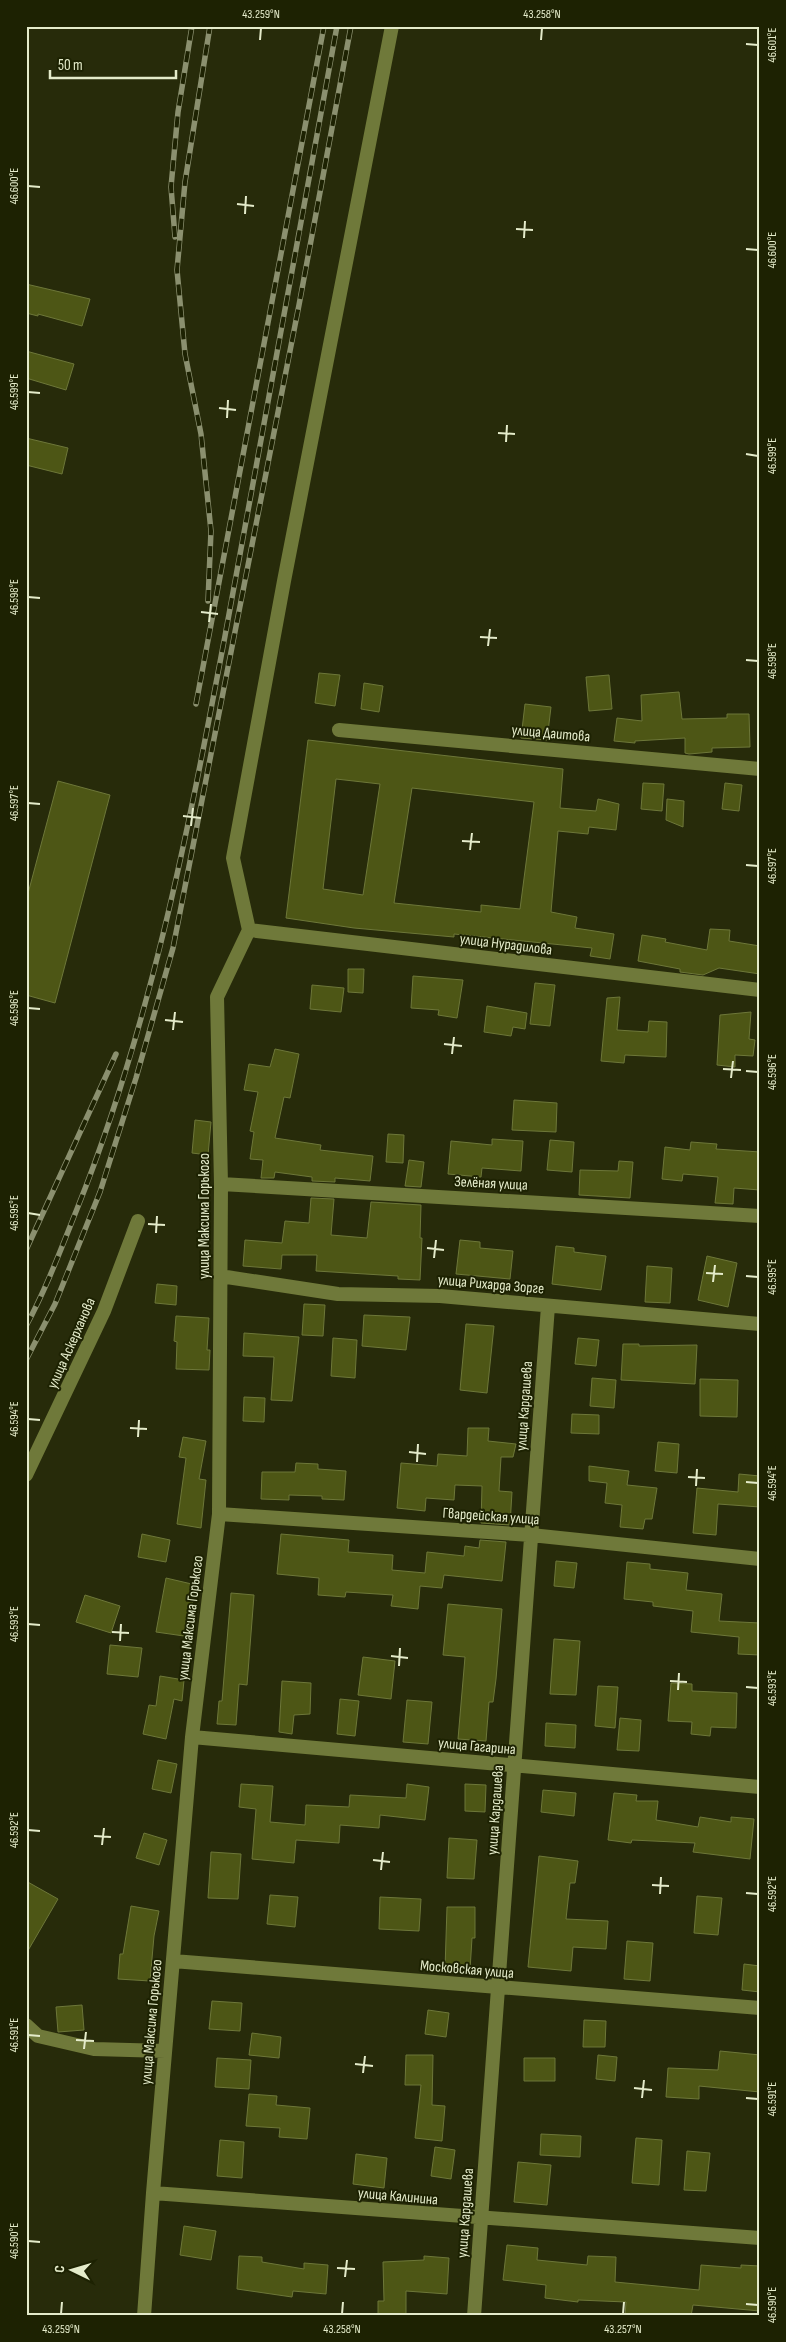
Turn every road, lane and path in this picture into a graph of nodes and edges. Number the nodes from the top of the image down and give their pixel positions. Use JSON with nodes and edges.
{"nodes":[{"id":1,"x":392,"y":26,"type":"edge"},
{"id":2,"x":339,"y":730,"type":"dead end"},
{"id":3,"x":760,"y":769,"type":"edge"},
{"id":4,"x":249,"y":930,"type":"junction"},
{"id":5,"x":760,"y":990,"type":"edge"},
{"id":6,"x":221,"y":1184,"type":"junction"},
{"id":7,"x":760,"y":1216,"type":"edge"},
{"id":8,"x":138,"y":1221,"type":"dead end"},
{"id":9,"x":220,"y":1276,"type":"junction"},
{"id":10,"x":548,"y":1306,"type":"junction"},
{"id":11,"x":760,"y":1324,"type":"edge"},
{"id":12,"x":26,"y":1475,"type":"edge"},
{"id":13,"x":220,"y":1514,"type":"junction"},
{"id":14,"x":531,"y":1535,"type":"junction"},
{"id":15,"x":760,"y":1559,"type":"edge"},
{"id":16,"x":192,"y":1737,"type":"junction"},
{"id":17,"x":514,"y":1765,"type":"junction"},
{"id":18,"x":760,"y":1787,"type":"edge"},
{"id":19,"x":172,"y":1961,"type":"junction"},
{"id":20,"x":498,"y":1987,"type":"junction"},
{"id":21,"x":760,"y":2008,"type":"edge"},
{"id":22,"x":26,"y":2025,"type":"edge"},
{"id":23,"x":165,"y":2051,"type":"junction"},
{"id":24,"x":152,"y":2193,"type":"junction"},
{"id":25,"x":481,"y":2219,"type":"junction"},
{"id":26,"x":760,"y":2238,"type":"edge"},
{"id":27,"x":144,"y":2316,"type":"edge"},
{"id":28,"x":474,"y":2316,"type":"edge"}],
"edges":[{"from":1,"to":4,"type":"street"},
{"from":2,"to":3,"type":"street","name":"улица Даитова"},
{"from":4,"to":5,"type":"street","name":"улица Нурадилова"},
{"from":4,"to":6,"type":"street","name":"улица Максима Горького"},
{"from":6,"to":7,"type":"street","name":"Зелёная улица"},
{"from":6,"to":9,"type":"street","name":"улица Максима Горького"},
{"from":8,"to":12,"type":"street","name":"улица Аскерханова"},
{"from":9,"to":10,"type":"street","name":"улица Рихарда Зорге"},
{"from":9,"to":13,"type":"street","name":"улица Максима Горького"},
{"from":10,"to":11,"type":"street","name":"улица Рихарда Зорге"},
{"from":10,"to":14,"type":"street","name":"улица Кардашева"},
{"from":13,"to":14,"type":"street","name":"Гвардейская улица"},
{"from":13,"to":16,"type":"street","name":"улица Максима Горького"},
{"from":14,"to":15,"type":"street","name":"Гвардейская улица"},
{"from":14,"to":17,"type":"street","name":"улица Кардашева"},
{"from":16,"to":17,"type":"street","name":"улица Гагарина"},
{"from":16,"to":19,"type":"street","name":"улица Максима Горького"},
{"from":17,"to":18,"type":"street","name":"улица Гагарина"},
{"from":17,"to":20,"type":"street","name":"улица Кардашева"},
{"from":19,"to":20,"type":"street","name":"Московская улица"},
{"from":19,"to":23,"type":"street","name":"улица Максима Горького"},
{"from":20,"to":21,"type":"street","name":"Московская улица"},
{"from":20,"to":25,"type":"street","name":"улица Кардашева"},
{"from":22,"to":23,"type":"street"},
{"from":23,"to":24,"type":"street","name":"улица Максима Горького"},
{"from":24,"to":25,"type":"street","name":"улица Калинина"},
{"from":24,"to":27,"type":"street","name":"улица Максима Горького"},
{"from":25,"to":26,"type":"street","name":"улица Калинина"},
{"from":25,"to":28,"type":"street","name":"улица Кардашева"}]}
